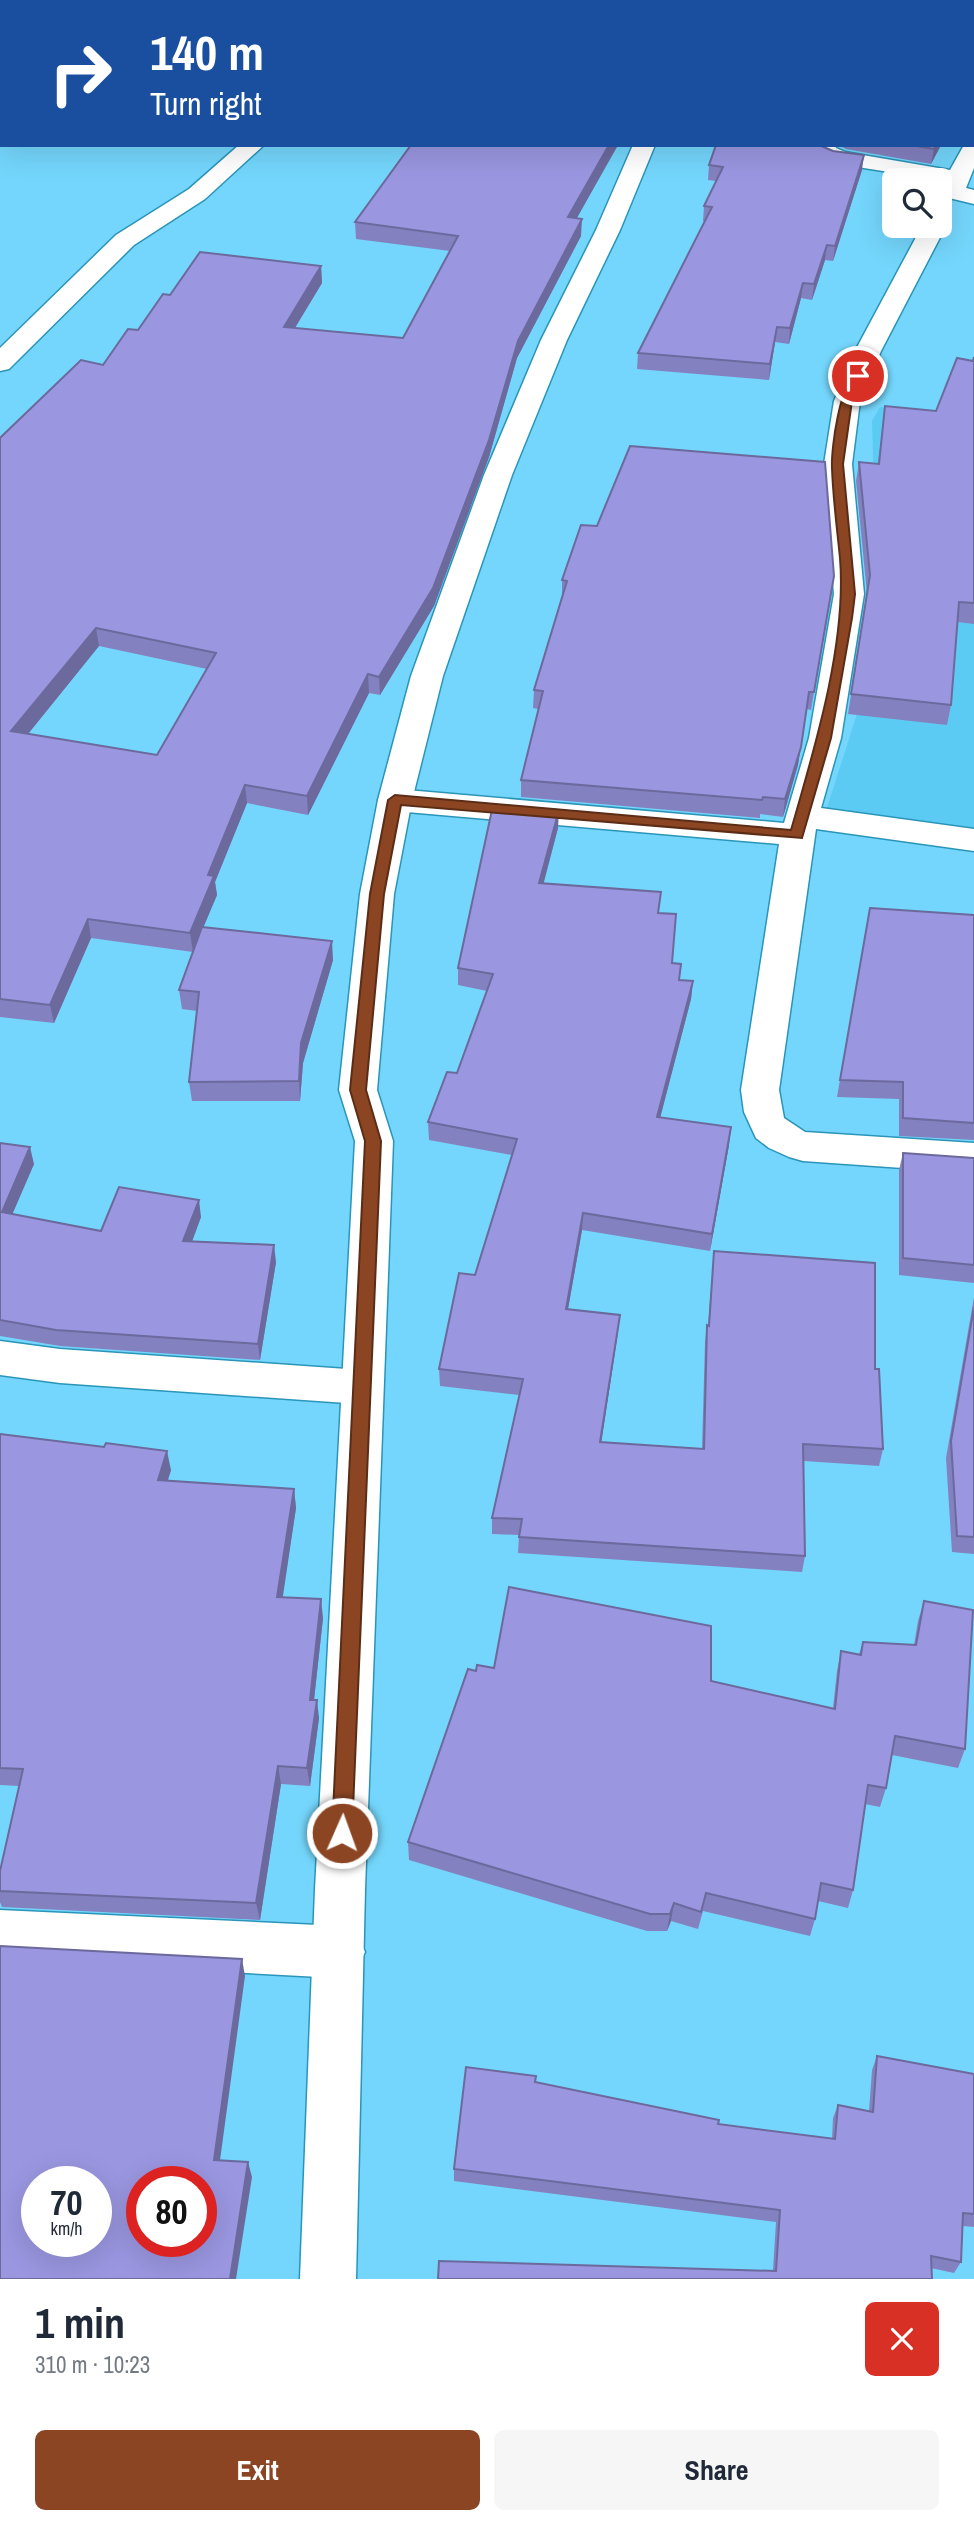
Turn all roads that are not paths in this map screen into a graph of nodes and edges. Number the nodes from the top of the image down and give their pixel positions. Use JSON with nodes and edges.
{"nodes":[{"id":1,"x":251,"y":147,"type":"edge"},
{"id":2,"x":643,"y":147,"type":"edge"},
{"id":3,"x":824,"y":147,"type":"edge"},
{"id":4,"x":974,"y":147,"type":"edge"},
{"id":5,"x":961,"y":189,"type":"edge"},
{"id":6,"x":928,"y":238,"type":"edge"},
{"id":7,"x":0,"y":363,"type":"edge"},
{"id":8,"x":395,"y":800,"type":"junction"},
{"id":9,"x":800,"y":825,"type":"junction"},
{"id":10,"x":974,"y":840,"type":"edge"},
{"id":11,"x":974,"y":1158,"type":"edge"},
{"id":12,"x":0,"y":1358,"type":"edge"},
{"id":13,"x":361,"y":1387,"type":"junction"},
{"id":14,"x":0,"y":1935,"type":"edge"},
{"id":15,"x":339,"y":1952,"type":"junction"},
{"id":16,"x":328,"y":2279,"type":"edge"}],
"edges":[{"from":1,"to":7,"type":"main road"},
{"from":2,"to":8,"type":"main road"},
{"from":3,"to":5,"type":"main road"},
{"from":4,"to":5,"type":"main road"},
{"from":6,"to":9,"type":"main road"},
{"from":8,"to":9,"type":"main road"},
{"from":8,"to":13,"type":"main road"},
{"from":9,"to":10,"type":"main road"},
{"from":9,"to":11,"type":"main road"},
{"from":12,"to":13,"type":"main road"},
{"from":13,"to":15,"type":"main road"},
{"from":14,"to":15,"type":"main road"},
{"from":15,"to":16,"type":"main road"}]}
